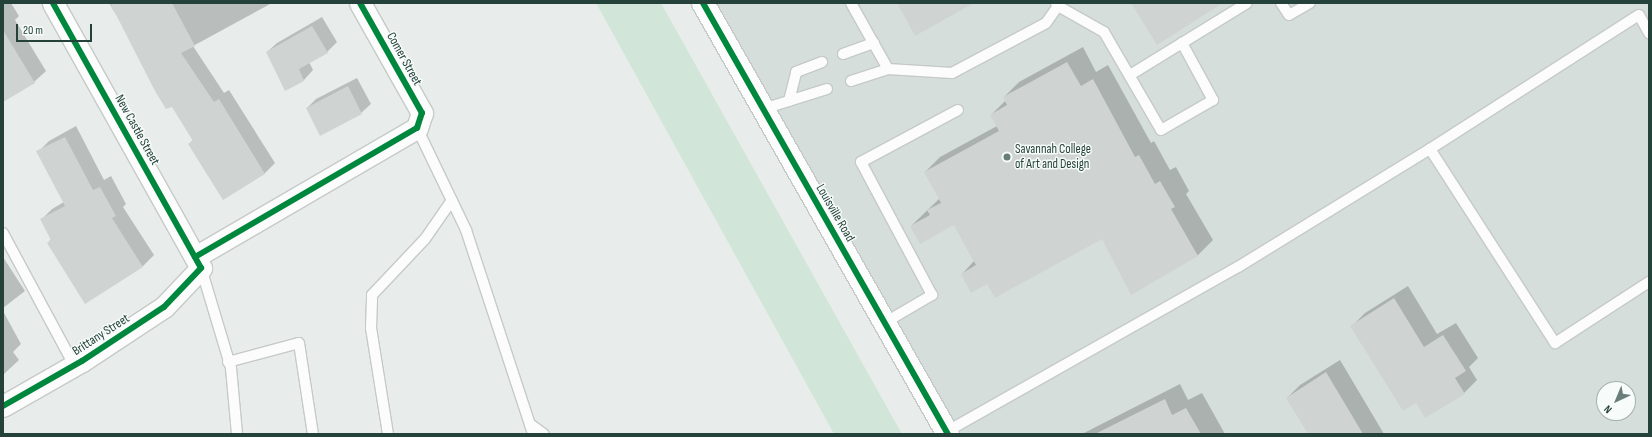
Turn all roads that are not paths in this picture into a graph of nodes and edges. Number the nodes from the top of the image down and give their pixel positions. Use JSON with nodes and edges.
{"nodes":[{"id":1,"x":53,"y":3,"type":"edge"},
{"id":2,"x":360,"y":3,"type":"edge"},
{"id":3,"x":703,"y":3,"type":"edge"},
{"id":4,"x":851,"y":3,"type":"edge"},
{"id":5,"x":1247,"y":3,"type":"edge"},
{"id":6,"x":1281,"y":3,"type":"edge"},
{"id":7,"x":1310,"y":3,"type":"edge"},
{"id":8,"x":1057,"y":5,"type":"edge"},
{"id":9,"x":1649,"y":33,"type":"edge"},
{"id":10,"x":874,"y":43,"type":"junction"},
{"id":11,"x":1182,"y":43,"type":"junction"},
{"id":12,"x":843,"y":54,"type":"dead end"},
{"id":13,"x":822,"y":62,"type":"dead end"},
{"id":14,"x":888,"y":69,"type":"junction"},
{"id":15,"x":1130,"y":75,"type":"junction"},
{"id":16,"x":851,"y":81,"type":"dead end"},
{"id":17,"x":827,"y":89,"type":"dead end"},
{"id":18,"x":789,"y":101,"type":"junction"},
{"id":19,"x":763,"y":109,"type":"junction"},
{"id":20,"x":958,"y":110,"type":"dead end"},
{"id":21,"x":418,"y":128,"type":"junction"},
{"id":22,"x":1430,"y":149,"type":"junction"},
{"id":23,"x":452,"y":200,"type":"junction"},
{"id":24,"x":3,"y":233,"type":"edge"},
{"id":25,"x":198,"y":263,"type":"junction"},
{"id":26,"x":1649,"y":282,"type":"edge"},
{"id":27,"x":884,"y":323,"type":"junction"},
{"id":28,"x":228,"y":362,"type":"junction"},
{"id":29,"x":74,"y":365,"type":"junction"},
{"id":30,"x":3,"y":406,"type":"edge"},
{"id":31,"x":532,"y":429,"type":"edge"},
{"id":32,"x":947,"y":433,"type":"edge"},
{"id":33,"x":237,"y":434,"type":"edge"},
{"id":34,"x":313,"y":434,"type":"edge"},
{"id":35,"x":388,"y":434,"type":"edge"},
{"id":36,"x":544,"y":434,"type":"edge"}],
"edges":[{"from":1,"to":25,"type":"street","name":"New Castle Street"},
{"from":2,"to":21,"type":"street","name":"Comer Street"},
{"from":3,"to":19,"type":"main road","name":"Louisville Road"},
{"from":4,"to":10,"type":"lane"},
{"from":5,"to":11,"type":"lane"},
{"from":6,"to":7,"type":"lane"},
{"from":8,"to":14,"type":"lane"},
{"from":8,"to":15,"type":"lane"},
{"from":9,"to":22,"type":"lane"},
{"from":10,"to":12,"type":"lane"},
{"from":10,"to":14,"type":"lane"},
{"from":11,"to":15,"type":"lane"},
{"from":11,"to":15,"type":"lane"},
{"from":13,"to":18,"type":"lane"},
{"from":14,"to":16,"type":"lane"},
{"from":17,"to":18,"type":"lane"},
{"from":18,"to":19,"type":"lane"},
{"from":19,"to":27,"type":"main road","name":"Louisville Road"},
{"from":20,"to":27,"type":"lane"},
{"from":21,"to":23,"type":"lane"},
{"from":21,"to":25,"type":"street","name":"Brittany Street"},
{"from":22,"to":26,"type":"lane"},
{"from":22,"to":32,"type":"lane"},
{"from":23,"to":31,"type":"lane"},
{"from":23,"to":35,"type":"lane"},
{"from":24,"to":29,"type":"lane"},
{"from":25,"to":28,"type":"lane"},
{"from":25,"to":29,"type":"street","name":"Brittany Street"},
{"from":27,"to":32,"type":"main road","name":"Louisville Road"},
{"from":28,"to":33,"type":"lane"},
{"from":28,"to":34,"type":"lane"},
{"from":29,"to":30,"type":"street","name":"Brittany Street"},
{"from":31,"to":36,"type":"lane"}]}
